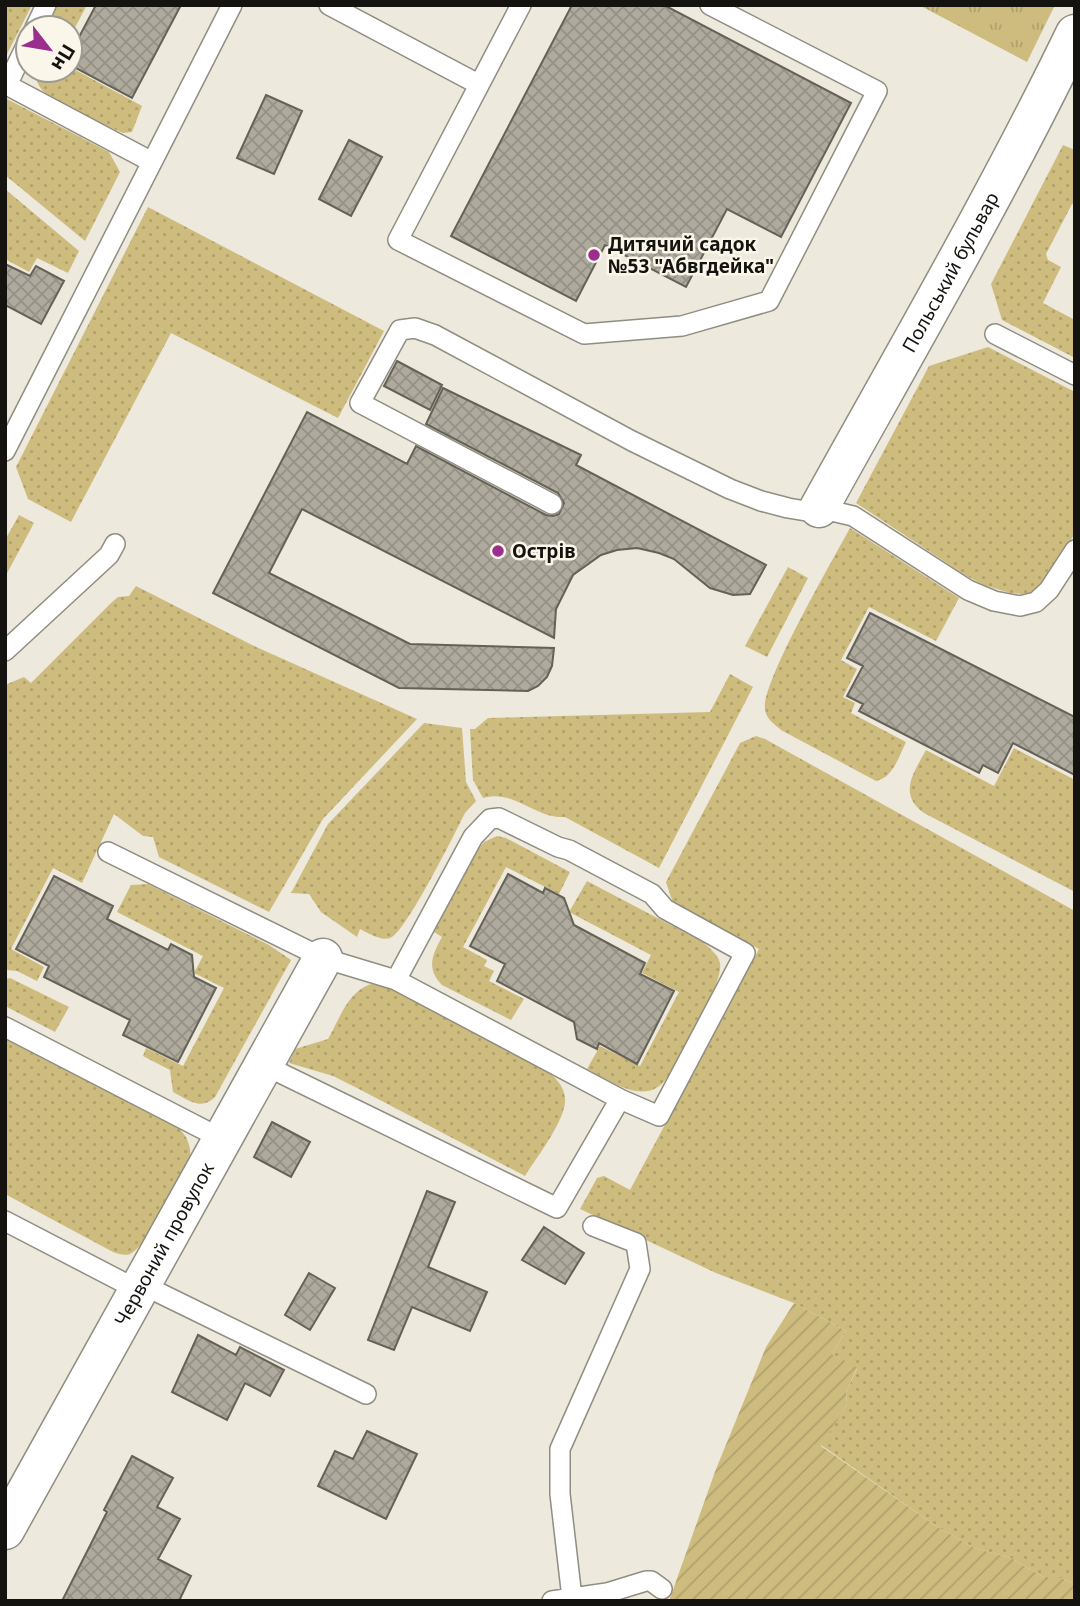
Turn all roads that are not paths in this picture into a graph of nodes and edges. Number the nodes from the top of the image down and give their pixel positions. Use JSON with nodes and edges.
{"nodes":[{"id":1,"x":232,"y":5,"type":"edge"},
{"id":2,"x":329,"y":5,"type":"edge"},
{"id":3,"x":521,"y":5,"type":"edge"},
{"id":4,"x":710,"y":5,"type":"edge"},
{"id":5,"x":1075,"y":34,"type":"edge"},
{"id":6,"x":14,"y":71,"type":"edge"},
{"id":7,"x":478,"y":84,"type":"junction"},
{"id":8,"x":152,"y":162,"type":"junction"},
{"id":9,"x":995,"y":334,"type":"dead end"},
{"id":10,"x":1075,"y":375,"type":"edge"},
{"id":11,"x":5,"y":451,"type":"edge"},
{"id":12,"x":552,"y":504,"type":"dead end"},
{"id":13,"x":818,"y":508,"type":"junction"},
{"id":14,"x":115,"y":544,"type":"dead end"},
{"id":15,"x":1075,"y":550,"type":"edge"},
{"id":16,"x":5,"y":652,"type":"edge"},
{"id":17,"x":108,"y":852,"type":"dead end"},
{"id":18,"x":323,"y":958,"type":"junction"},
{"id":19,"x":396,"y":980,"type":"junction"},
{"id":20,"x":5,"y":1027,"type":"edge"},
{"id":21,"x":264,"y":1065,"type":"junction"},
{"id":22,"x":620,"y":1099,"type":"junction"},
{"id":23,"x":222,"y":1139,"type":"junction"},
{"id":24,"x":5,"y":1221,"type":"edge"},
{"id":25,"x":593,"y":1226,"type":"dead end"},
{"id":26,"x":139,"y":1287,"type":"junction"},
{"id":27,"x":366,"y":1394,"type":"dead end"},
{"id":28,"x":5,"y":1530,"type":"edge"},
{"id":29,"x":662,"y":1589,"type":"dead end"},
{"id":30,"x":572,"y":1598,"type":"junction"},
{"id":31,"x":552,"y":1601,"type":"edge"}],
"edges":[{"from":1,"to":8,"type":"lane"},
{"from":2,"to":7,"type":"lane"},
{"from":3,"to":7,"type":"lane"},
{"from":4,"to":7,"type":"lane"},
{"from":5,"to":13,"type":"street","name":"Польський бульвар"},
{"from":6,"to":8,"type":"lane"},
{"from":8,"to":11,"type":"lane"},
{"from":9,"to":10,"type":"lane"},
{"from":12,"to":13,"type":"lane"},
{"from":13,"to":15,"type":"lane"},
{"from":14,"to":16,"type":"lane"},
{"from":17,"to":18,"type":"lane"},
{"from":18,"to":19,"type":"lane"},
{"from":18,"to":21,"type":"street","name":"Червоний провулок"},
{"from":19,"to":22,"type":"lane"},
{"from":19,"to":22,"type":"lane"},
{"from":20,"to":23,"type":"lane"},
{"from":21,"to":22,"type":"lane"},
{"from":21,"to":23,"type":"street","name":"Червоний провулок"},
{"from":23,"to":26,"type":"street","name":"Червоний провулок"},
{"from":24,"to":26,"type":"lane"},
{"from":25,"to":30,"type":"lane"},
{"from":26,"to":27,"type":"lane"},
{"from":26,"to":28,"type":"street","name":"Червоний провулок"},
{"from":29,"to":30,"type":"lane"},
{"from":30,"to":31,"type":"lane"}]}
